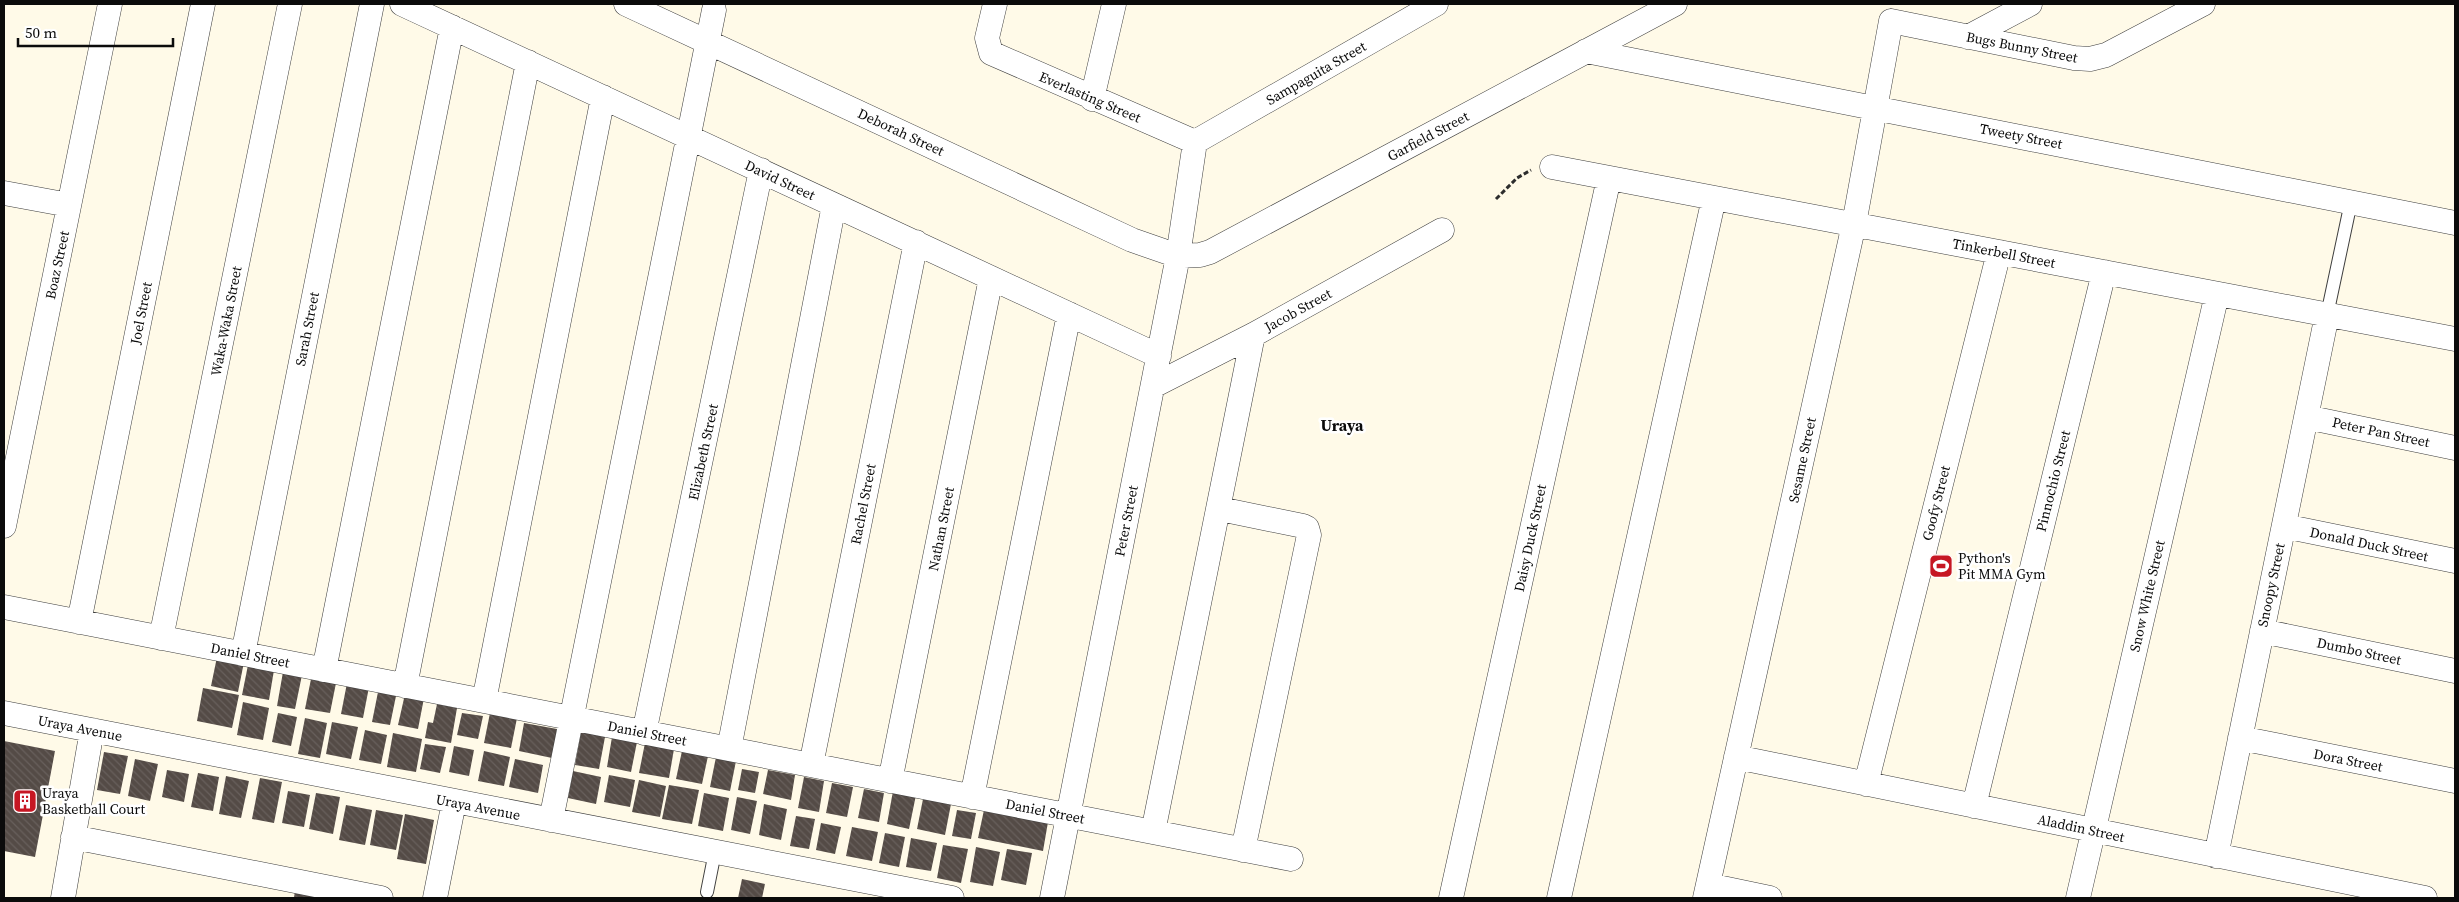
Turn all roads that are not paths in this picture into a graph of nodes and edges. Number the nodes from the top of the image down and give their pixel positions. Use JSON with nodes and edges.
{"nodes":[{"id":1,"x":110,"y":4,"type":"edge"},
{"id":2,"x":202,"y":4,"type":"edge"},
{"id":3,"x":290,"y":4,"type":"edge"},
{"id":4,"x":372,"y":4,"type":"edge"},
{"id":5,"x":402,"y":4,"type":"edge"},
{"id":6,"x":626,"y":4,"type":"edge"},
{"id":7,"x":995,"y":4,"type":"edge"},
{"id":8,"x":1114,"y":4,"type":"edge"},
{"id":9,"x":1435,"y":4,"type":"edge"},
{"id":10,"x":1675,"y":4,"type":"edge"},
{"id":11,"x":2030,"y":4,"type":"edge"},
{"id":12,"x":2203,"y":4,"type":"edge"},
{"id":13,"x":714,"y":10,"type":"dead end"},
{"id":14,"x":1886,"y":12,"type":"edge"},
{"id":15,"x":452,"y":27,"type":"junction"},
{"id":16,"x":1968,"y":37,"type":"junction"},
{"id":17,"x":707,"y":41,"type":"junction"},
{"id":18,"x":1586,"y":50,"type":"junction"},
{"id":19,"x":528,"y":62,"type":"junction"},
{"id":20,"x":603,"y":97,"type":"junction"},
{"id":21,"x":1092,"y":99,"type":"junction"},
{"id":22,"x":1875,"y":108,"type":"junction"},
{"id":23,"x":688,"y":137,"type":"junction"},
{"id":24,"x":1195,"y":142,"type":"junction"},
{"id":25,"x":1552,"y":167,"type":"road end"},
{"id":26,"x":761,"y":170,"type":"junction"},
{"id":27,"x":1609,"y":178,"type":"junction"},
{"id":28,"x":4,"y":192,"type":"edge"},
{"id":29,"x":1714,"y":198,"type":"junction"},
{"id":30,"x":2351,"y":202,"type":"junction"},
{"id":31,"x":69,"y":205,"type":"junction"},
{"id":32,"x":834,"y":205,"type":"junction"},
{"id":33,"x":2455,"y":223,"type":"edge"},
{"id":34,"x":1854,"y":224,"type":"junction"},
{"id":35,"x":1442,"y":230,"type":"dead end"},
{"id":36,"x":916,"y":242,"type":"junction"},
{"id":37,"x":1999,"y":252,"type":"junction"},
{"id":38,"x":1178,"y":256,"type":"junction"},
{"id":39,"x":2104,"y":272,"type":"junction"},
{"id":40,"x":991,"y":278,"type":"junction"},
{"id":41,"x":2217,"y":294,"type":"junction"},
{"id":42,"x":1069,"y":314,"type":"junction"},
{"id":43,"x":2327,"y":315,"type":"junction"},
{"id":44,"x":1253,"y":334,"type":"junction"},
{"id":45,"x":2455,"y":339,"type":"edge"},
{"id":46,"x":1159,"y":356,"type":"junction"},
{"id":47,"x":1153,"y":386,"type":"junction"},
{"id":48,"x":2306,"y":417,"type":"junction"},
{"id":49,"x":2455,"y":448,"type":"edge"},
{"id":50,"x":1220,"y":509,"type":"junction"},
{"id":51,"x":4,"y":526,"type":"edge"},
{"id":52,"x":2284,"y":526,"type":"junction"},
{"id":53,"x":2455,"y":561,"type":"edge"},
{"id":54,"x":4,"y":607,"type":"edge"},
{"id":55,"x":79,"y":622,"type":"junction"},
{"id":56,"x":2262,"y":631,"type":"junction"},
{"id":57,"x":161,"y":638,"type":"junction"},
{"id":58,"x":242,"y":654,"type":"junction"},
{"id":59,"x":324,"y":670,"type":"junction"},
{"id":60,"x":2455,"y":671,"type":"edge"},
{"id":61,"x":405,"y":686,"type":"junction"},
{"id":62,"x":484,"y":701,"type":"junction"},
{"id":63,"x":4,"y":713,"type":"edge"},
{"id":64,"x":571,"y":718,"type":"junction"},
{"id":65,"x":92,"y":730,"type":"junction"},
{"id":66,"x":644,"y":733,"type":"junction"},
{"id":67,"x":2240,"y":738,"type":"junction"},
{"id":68,"x":729,"y":749,"type":"junction"},
{"id":69,"x":1736,"y":758,"type":"junction"},
{"id":70,"x":811,"y":765,"type":"junction"},
{"id":71,"x":890,"y":781,"type":"junction"},
{"id":72,"x":2455,"y":782,"type":"edge"},
{"id":73,"x":1866,"y":784,"type":"junction"},
{"id":74,"x":972,"y":797,"type":"junction"},
{"id":75,"x":454,"y":802,"type":"junction"},
{"id":76,"x":1974,"y":806,"type":"junction"},
{"id":77,"x":1068,"y":816,"type":"junction"},
{"id":78,"x":550,"y":820,"type":"junction"},
{"id":79,"x":2094,"y":830,"type":"junction"},
{"id":80,"x":1153,"y":832,"type":"junction"},
{"id":81,"x":74,"y":837,"type":"junction"},
{"id":82,"x":1244,"y":850,"type":"junction"},
{"id":83,"x":715,"y":852,"type":"junction"},
{"id":84,"x":2216,"y":856,"type":"junction"},
{"id":85,"x":1291,"y":859,"type":"dead end"},
{"id":86,"x":707,"y":892,"type":"dead end"},
{"id":87,"x":1706,"y":892,"type":"edge"},
{"id":88,"x":63,"y":898,"type":"edge"},
{"id":89,"x":381,"y":898,"type":"edge"},
{"id":90,"x":435,"y":898,"type":"edge"},
{"id":91,"x":952,"y":898,"type":"edge"},
{"id":92,"x":1052,"y":898,"type":"edge"},
{"id":93,"x":1451,"y":898,"type":"edge"},
{"id":94,"x":1559,"y":898,"type":"edge"},
{"id":95,"x":1770,"y":898,"type":"edge"},
{"id":96,"x":2078,"y":898,"type":"edge"},
{"id":97,"x":2426,"y":898,"type":"edge"}],
"edges":[{"from":1,"to":31,"type":"street","name":"Boaz Street"},
{"from":2,"to":55,"type":"street","name":"Joel Street"},
{"from":3,"to":57,"type":"street","name":"Waka-Waka Street"},
{"from":4,"to":58,"type":"street","name":"Sarah Street"},
{"from":5,"to":15,"type":"street","name":"David Street"},
{"from":6,"to":17,"type":"street","name":"Deborah Street"},
{"from":7,"to":21,"type":"street","name":"Everlasting Street"},
{"from":8,"to":21,"type":"street"},
{"from":9,"to":24,"type":"street","name":"Sampaguita Street"},
{"from":10,"to":18,"type":"street","name":"Garfield Street"},
{"from":11,"to":16,"type":"street"},
{"from":12,"to":16,"type":"street","name":"Bugs Bunny Street"},
{"from":13,"to":17,"type":"street"},
{"from":14,"to":16,"type":"street","name":"Bugs Bunny Street"},
{"from":14,"to":22,"type":"street","name":"Sesame Street"},
{"from":15,"to":19,"type":"street","name":"David Street"},
{"from":15,"to":59,"type":"street"},
{"from":17,"to":23,"type":"street"},
{"from":17,"to":38,"type":"street","name":"Deborah Street"},
{"from":18,"to":22,"type":"street","name":"Tweety Street"},
{"from":18,"to":38,"type":"street","name":"Garfield Street"},
{"from":19,"to":20,"type":"street","name":"David Street"},
{"from":19,"to":61,"type":"street"},
{"from":20,"to":23,"type":"street","name":"David Street"},
{"from":20,"to":62,"type":"street"},
{"from":21,"to":24,"type":"street","name":"Everlasting Street"},
{"from":22,"to":30,"type":"street","name":"Tweety Street"},
{"from":22,"to":34,"type":"street","name":"Sesame Street"},
{"from":23,"to":26,"type":"street","name":"David Street"},
{"from":23,"to":64,"type":"street"},
{"from":24,"to":38,"type":"street","name":"Peter Street"},
{"from":25,"to":27,"type":"street","name":"Tinkerbell Street"},
{"from":26,"to":32,"type":"street","name":"David Street"},
{"from":26,"to":66,"type":"street","name":"Elizabeth Street"},
{"from":27,"to":29,"type":"street","name":"Tinkerbell Street"},
{"from":27,"to":93,"type":"street","name":"Daisy Duck Street"},
{"from":28,"to":31,"type":"street"},
{"from":29,"to":34,"type":"street","name":"Tinkerbell Street"},
{"from":29,"to":94,"type":"street"},
{"from":30,"to":33,"type":"street","name":"Tweety Street"},
{"from":30,"to":43,"type":"lane"},
{"from":31,"to":51,"type":"street","name":"Boaz Street"},
{"from":32,"to":36,"type":"street","name":"David Street"},
{"from":32,"to":68,"type":"street"},
{"from":34,"to":37,"type":"street","name":"Tinkerbell Street"},
{"from":34,"to":69,"type":"street","name":"Sesame Street"},
{"from":35,"to":44,"type":"street","name":"Jacob Street"},
{"from":36,"to":40,"type":"street","name":"David Street"},
{"from":36,"to":70,"type":"street","name":"Rachel Street"},
{"from":37,"to":39,"type":"street","name":"Tinkerbell Street"},
{"from":37,"to":73,"type":"street","name":"Goofy Street"},
{"from":38,"to":46,"type":"street","name":"Peter Street"},
{"from":39,"to":41,"type":"street","name":"Tinkerbell Street"},
{"from":39,"to":76,"type":"street","name":"Pinnochio Street"},
{"from":40,"to":42,"type":"street","name":"David Street"},
{"from":40,"to":71,"type":"street","name":"Nathan Street"},
{"from":41,"to":43,"type":"street","name":"Tinkerbell Street"},
{"from":41,"to":79,"type":"street","name":"Snow White Street"},
{"from":42,"to":46,"type":"street","name":"David Street"},
{"from":42,"to":74,"type":"street"},
{"from":43,"to":45,"type":"street","name":"Tinkerbell Street"},
{"from":43,"to":48,"type":"street","name":"Snoopy Street"},
{"from":44,"to":47,"type":"street","name":"Jacob Street"},
{"from":44,"to":50,"type":"street"},
{"from":46,"to":47,"type":"street","name":"Peter Street"},
{"from":47,"to":77,"type":"street","name":"Peter Street"},
{"from":48,"to":49,"type":"street","name":"Peter Pan Street"},
{"from":48,"to":52,"type":"street","name":"Snoopy Street"},
{"from":50,"to":80,"type":"street"},
{"from":50,"to":82,"type":"street"},
{"from":52,"to":53,"type":"street","name":"Donald Duck Street"},
{"from":52,"to":56,"type":"street","name":"Snoopy Street"},
{"from":54,"to":55,"type":"street","name":"Daniel Street"},
{"from":55,"to":57,"type":"street","name":"Daniel Street"},
{"from":56,"to":60,"type":"street","name":"Dumbo Street"},
{"from":56,"to":67,"type":"street","name":"Snoopy Street"},
{"from":57,"to":58,"type":"street","name":"Daniel Street"},
{"from":58,"to":59,"type":"street","name":"Daniel Street"},
{"from":59,"to":61,"type":"street","name":"Daniel Street"},
{"from":61,"to":62,"type":"street","name":"Daniel Street"},
{"from":62,"to":64,"type":"street","name":"Daniel Street"},
{"from":63,"to":65,"type":"street","name":"Uraya Avenue"},
{"from":64,"to":66,"type":"street","name":"Daniel Street"},
{"from":64,"to":78,"type":"street"},
{"from":65,"to":75,"type":"street","name":"Uraya Avenue"},
{"from":65,"to":81,"type":"street"},
{"from":66,"to":68,"type":"street","name":"Daniel Street"},
{"from":67,"to":72,"type":"street","name":"Dora Street"},
{"from":67,"to":84,"type":"street","name":"Snoopy Street"},
{"from":68,"to":70,"type":"street","name":"Daniel Street"},
{"from":69,"to":73,"type":"street","name":"Aladdin Street"},
{"from":69,"to":87,"type":"street","name":"Sesame Street"},
{"from":70,"to":71,"type":"street","name":"Daniel Street"},
{"from":71,"to":74,"type":"street","name":"Daniel Street"},
{"from":73,"to":76,"type":"street","name":"Aladdin Street"},
{"from":74,"to":77,"type":"street","name":"Daniel Street"},
{"from":75,"to":78,"type":"street","name":"Uraya Avenue"},
{"from":75,"to":90,"type":"street"},
{"from":76,"to":79,"type":"street","name":"Aladdin Street"},
{"from":77,"to":80,"type":"street","name":"Daniel Street"},
{"from":77,"to":92,"type":"street","name":"Peter Street"},
{"from":78,"to":83,"type":"street","name":"Uraya Avenue"},
{"from":79,"to":84,"type":"street","name":"Aladdin Street"},
{"from":79,"to":96,"type":"street","name":"Snow White Street"},
{"from":80,"to":82,"type":"street","name":"Daniel Street"},
{"from":81,"to":88,"type":"street"},
{"from":81,"to":89,"type":"street"},
{"from":82,"to":85,"type":"street","name":"Daniel Street"},
{"from":83,"to":86,"type":"lane"},
{"from":83,"to":91,"type":"street","name":"Uraya Avenue"},
{"from":84,"to":97,"type":"street","name":"Aladdin Street"},
{"from":87,"to":95,"type":"street"}]}
